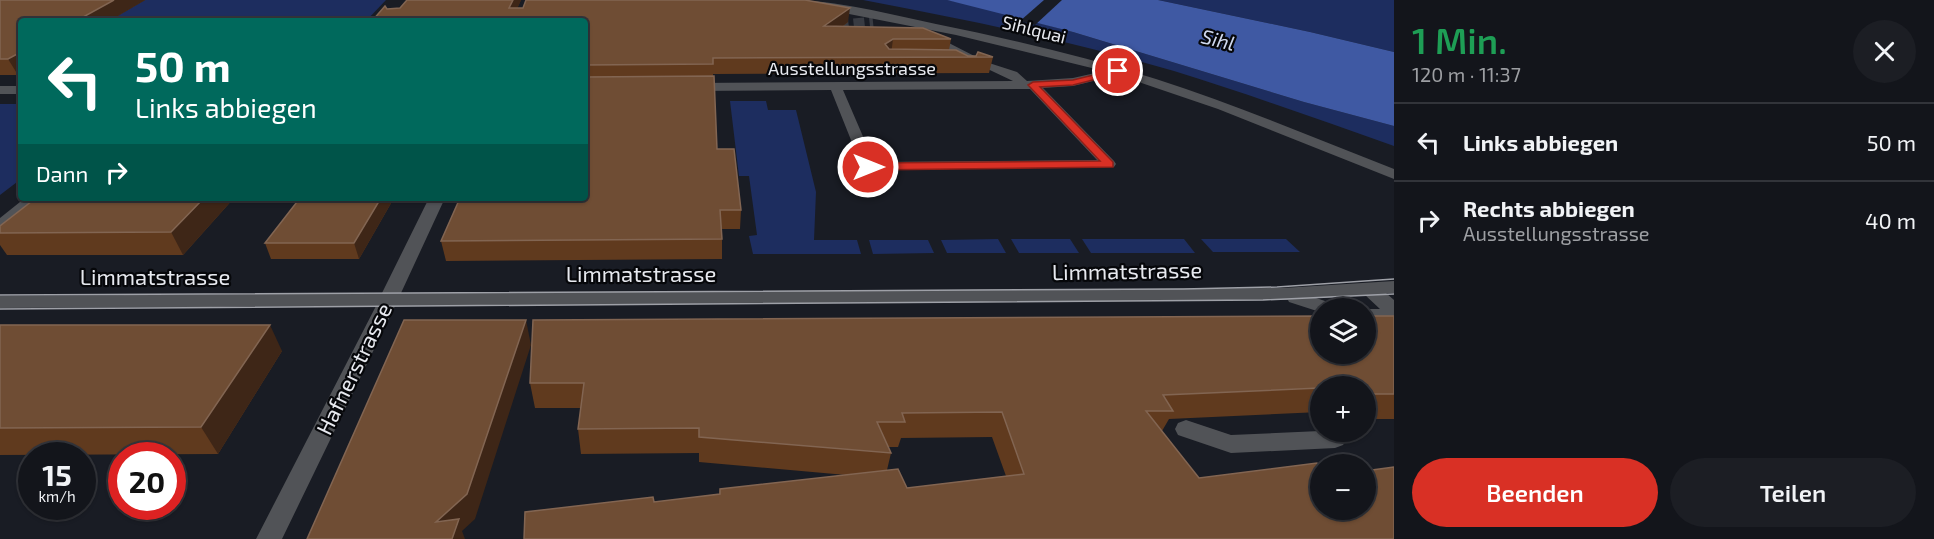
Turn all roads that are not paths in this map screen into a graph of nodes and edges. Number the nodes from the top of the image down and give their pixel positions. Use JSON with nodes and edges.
{"nodes":[{"id":1,"x":793,"y":0,"type":"edge"},
{"id":2,"x":917,"y":38,"type":"edge"},
{"id":3,"x":944,"y":60,"type":"edge"},
{"id":4,"x":1118,"y":71,"type":"junction"},
{"id":5,"x":1029,"y":85,"type":"junction"},
{"id":6,"x":986,"y":86,"type":"junction"},
{"id":7,"x":676,"y":87,"type":"edge"},
{"id":8,"x":836,"y":87,"type":"junction"},
{"id":9,"x":0,"y":90,"type":"edge"},
{"id":10,"x":18,"y":90,"type":"edge"},
{"id":11,"x":1394,"y":174,"type":"edge"},
{"id":12,"x":31,"y":201,"type":"edge"},
{"id":13,"x":436,"y":201,"type":"edge"},
{"id":14,"x":0,"y":226,"type":"edge"},
{"id":15,"x":1394,"y":287,"type":"edge"},
{"id":16,"x":1371,"y":290,"type":"junction"},
{"id":17,"x":1283,"y":294,"type":"junction"},
{"id":18,"x":388,"y":300,"type":"junction"},
{"id":19,"x":0,"y":302,"type":"edge"},
{"id":20,"x":1310,"y":303,"type":"edge"},
{"id":21,"x":1394,"y":313,"type":"edge"},
{"id":22,"x":1376,"y":314,"type":"edge"},
{"id":23,"x":1186,"y":429,"type":"dead end"},
{"id":24,"x":1310,"y":440,"type":"edge"},
{"id":25,"x":270,"y":539,"type":"edge"}],
"edges":[{"from":1,"to":4,"type":"street","name":"Sihlquai"},
{"from":2,"to":5,"type":"street"},
{"from":3,"to":6,"type":"street"},
{"from":4,"to":5,"type":"street","name":"Ausstellungsstrasse"},
{"from":4,"to":11,"type":"street","name":"Sihlquai"},
{"from":5,"to":6,"type":"street","name":"Ausstellungsstrasse"},
{"from":5,"to":8,"type":"street"},
{"from":6,"to":8,"type":"street","name":"Ausstellungsstrasse"},
{"from":7,"to":8,"type":"street","name":"Ausstellungsstrasse"},
{"from":9,"to":10,"type":"street"},
{"from":12,"to":14,"type":"street"},
{"from":13,"to":18,"type":"street","name":"Hafnerstrasse"},
{"from":15,"to":16,"type":"street","name":"Limmatstrasse"},
{"from":16,"to":17,"type":"street","name":"Limmatstrasse"},
{"from":16,"to":21,"type":"street"},
{"from":17,"to":18,"type":"street","name":"Limmatstrasse"},
{"from":17,"to":20,"type":"street","name":"Limmatstrasse"},
{"from":18,"to":19,"type":"street","name":"Limmatstrasse"},
{"from":18,"to":25,"type":"street","name":"Hafnerstrasse"},
{"from":21,"to":22,"type":"street"},
{"from":23,"to":24,"type":"street"}]}
